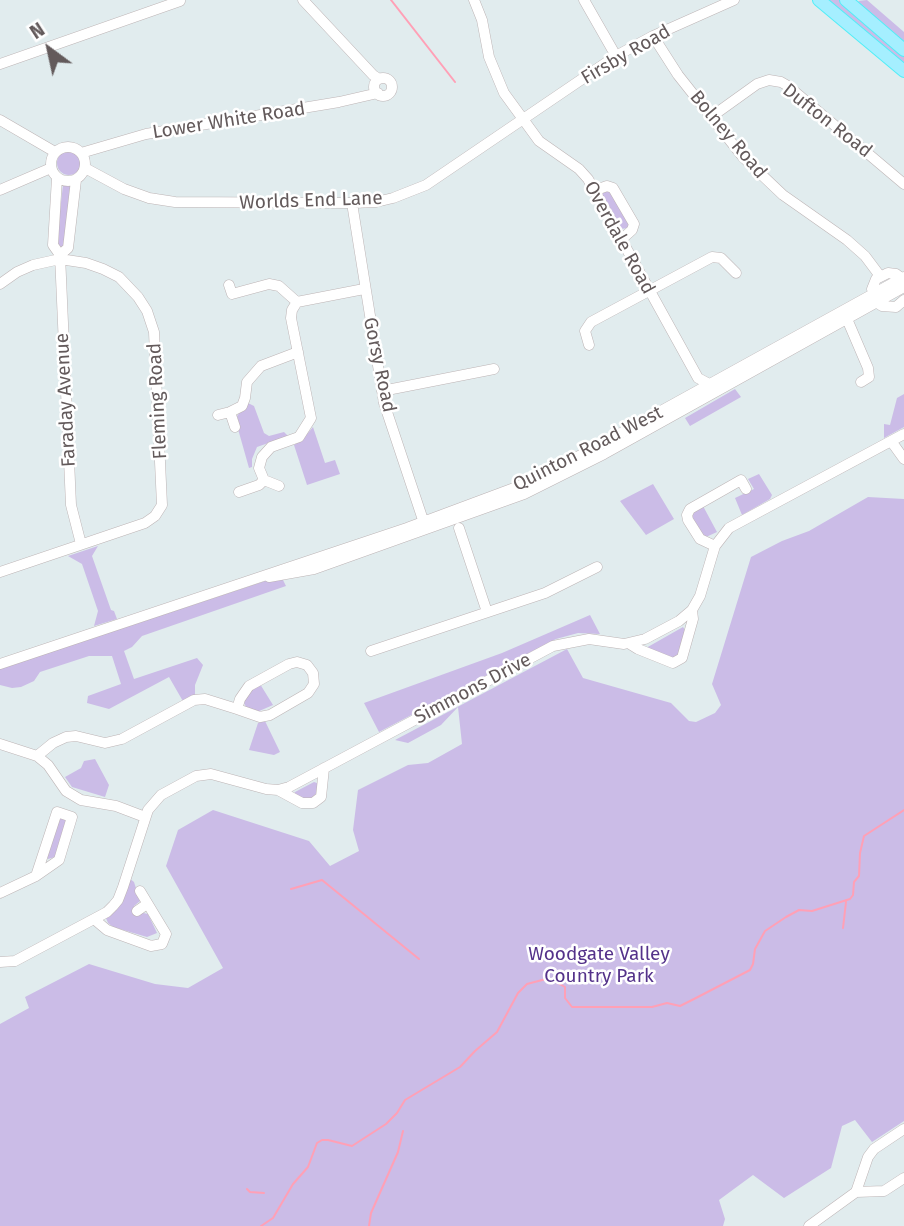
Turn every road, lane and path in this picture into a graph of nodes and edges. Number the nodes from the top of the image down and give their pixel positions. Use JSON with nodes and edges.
{"nodes":[{"id":1,"x":303,"y":0,"type":"edge"},
{"id":2,"x":474,"y":0,"type":"edge"},
{"id":3,"x":584,"y":0,"type":"edge"},
{"id":4,"x":734,"y":0,"type":"edge"},
{"id":5,"x":819,"y":0,"type":"edge"},
{"id":6,"x":846,"y":0,"type":"edge"},
{"id":7,"x":180,"y":1,"type":"edge"},
{"id":8,"x":653,"y":36,"type":"junction"},
{"id":9,"x":904,"y":50,"type":"edge"},
{"id":10,"x":616,"y":56,"type":"junction"},
{"id":11,"x":0,"y":64,"type":"edge"},
{"id":12,"x":904,"y":71,"type":"edge"},
{"id":13,"x":711,"y":117,"type":"junction"},
{"id":14,"x":522,"y":119,"type":"junction"},
{"id":15,"x":0,"y":120,"type":"edge"},
{"id":16,"x":55,"y":152,"type":"junction"},
{"id":17,"x":81,"y":153,"type":"junction"},
{"id":18,"x":51,"y":168,"type":"junction"},
{"id":19,"x":85,"y":168,"type":"junction"},
{"id":20,"x":57,"y":178,"type":"junction"},
{"id":21,"x":76,"y":180,"type":"junction"},
{"id":22,"x":904,"y":184,"type":"edge"},
{"id":23,"x":0,"y":190,"type":"edge"},
{"id":24,"x":596,"y":190,"type":"junction"},
{"id":25,"x":352,"y":203,"type":"junction"},
{"id":26,"x":622,"y":239,"type":"junction"},
{"id":27,"x":60,"y":257,"type":"junction"},
{"id":28,"x":736,"y":272,"type":"dead end"},
{"id":29,"x":880,"y":276,"type":"junction"},
{"id":30,"x":904,"y":281,"type":"edge"},
{"id":31,"x":0,"y":284,"type":"edge"},
{"id":32,"x":229,"y":285,"type":"dead end"},
{"id":33,"x":364,"y":289,"type":"junction"},
{"id":34,"x":650,"y":291,"type":"junction"},
{"id":35,"x":874,"y":298,"type":"junction"},
{"id":36,"x":904,"y":300,"type":"edge"},
{"id":37,"x":297,"y":302,"type":"junction"},
{"id":38,"x":847,"y":318,"type":"junction"},
{"id":39,"x":589,"y":345,"type":"dead end"},
{"id":40,"x":298,"y":352,"type":"junction"},
{"id":41,"x":494,"y":369,"type":"dead end"},
{"id":42,"x":698,"y":378,"type":"junction"},
{"id":43,"x":861,"y":382,"type":"dead end"},
{"id":44,"x":714,"y":388,"type":"junction"},
{"id":45,"x":382,"y":391,"type":"junction"},
{"id":46,"x":697,"y":397,"type":"junction"},
{"id":47,"x":230,"y":412,"type":"junction"},
{"id":48,"x":218,"y":415,"type":"dead end"},
{"id":49,"x":235,"y":427,"type":"dead end"},
{"id":50,"x":904,"y":434,"type":"edge"},
{"id":51,"x":891,"y":441,"type":"junction"},
{"id":52,"x":904,"y":459,"type":"edge"},
{"id":53,"x":264,"y":480,"type":"junction"},
{"id":54,"x":279,"y":486,"type":"dead end"},
{"id":55,"x":746,"y":489,"type":"dead end"},
{"id":56,"x":239,"y":492,"type":"dead end"},
{"id":57,"x":453,"y":512,"type":"junction"},
{"id":58,"x":469,"y":515,"type":"junction"},
{"id":59,"x":424,"y":522,"type":"junction"},
{"id":60,"x":441,"y":525,"type":"junction"},
{"id":61,"x":459,"y":528,"type":"junction"},
{"id":62,"x":81,"y":544,"type":"junction"},
{"id":63,"x":715,"y":546,"type":"junction"},
{"id":64,"x":597,"y":567,"type":"dead end"},
{"id":65,"x":0,"y":572,"type":"edge"},
{"id":66,"x":254,"y":578,"type":"junction"},
{"id":67,"x":692,"y":610,"type":"junction"},
{"id":68,"x":487,"y":612,"type":"junction"},
{"id":69,"x":630,"y":644,"type":"junction"},
{"id":70,"x":371,"y":651,"type":"dead end"},
{"id":71,"x":0,"y":664,"type":"edge"},
{"id":72,"x":237,"y":709,"type":"junction"},
{"id":73,"x":0,"y":744,"type":"edge"},
{"id":74,"x":37,"y":756,"type":"junction"},
{"id":75,"x":324,"y":768,"type":"junction"},
{"id":76,"x":278,"y":790,"type":"junction"},
{"id":77,"x":145,"y":817,"type":"junction"},
{"id":78,"x":36,"y":876,"type":"junction"},
{"id":79,"x":140,"y":891,"type":"dead end"},
{"id":80,"x":0,"y":893,"type":"edge"},
{"id":81,"x":147,"y":904,"type":"junction"},
{"id":82,"x":137,"y":911,"type":"dead end"},
{"id":83,"x":94,"y":919,"type":"junction"},
{"id":84,"x":0,"y":962,"type":"edge"},
{"id":85,"x":904,"y":1129,"type":"edge"},
{"id":86,"x":904,"y":1178,"type":"edge"},
{"id":87,"x":856,"y":1192,"type":"junction"},
{"id":88,"x":809,"y":1226,"type":"edge"}],
"edges":[{"from":1,"to":17,"type":"street","name":"Lower White Road"},
{"from":2,"to":14,"type":"street","name":"Overdale Road"},
{"from":3,"to":10,"type":"street"},
{"from":4,"to":8,"type":"street","name":"Firsby Road"},
{"from":5,"to":12,"type":"main road"},
{"from":6,"to":9,"type":"main road"},
{"from":7,"to":11,"type":"street"},
{"from":8,"to":10,"type":"street","name":"Firsby Road"},
{"from":8,"to":13,"type":"street","name":"Bolney Road"},
{"from":10,"to":14,"type":"street","name":"Firsby Road"},
{"from":13,"to":22,"type":"street","name":"Dufton Road"},
{"from":13,"to":29,"type":"street","name":"Bolney Road"},
{"from":14,"to":24,"type":"street","name":"Overdale Road"},
{"from":14,"to":25,"type":"street","name":"Worlds End Lane"},
{"from":15,"to":16,"type":"street"},
{"from":16,"to":17,"type":"street"},
{"from":16,"to":18,"type":"street"},
{"from":17,"to":19,"type":"street"},
{"from":18,"to":20,"type":"street"},
{"from":18,"to":23,"type":"street"},
{"from":19,"to":21,"type":"street"},
{"from":19,"to":25,"type":"street","name":"Worlds End Lane"},
{"from":20,"to":21,"type":"street"},
{"from":20,"to":27,"type":"street","name":"Faraday Avenue"},
{"from":21,"to":27,"type":"street","name":"Faraday Avenue"},
{"from":24,"to":26,"type":"street","name":"Overdale Road"},
{"from":24,"to":26,"type":"street"},
{"from":25,"to":33,"type":"street","name":"Gorsy Road"},
{"from":26,"to":34,"type":"street","name":"Overdale Road"},
{"from":27,"to":31,"type":"street"},
{"from":27,"to":62,"type":"street","name":"Faraday Avenue"},
{"from":27,"to":62,"type":"street","name":"Fleming Road"},
{"from":28,"to":34,"type":"street"},
{"from":29,"to":30,"type":"street"},
{"from":29,"to":35,"type":"street"},
{"from":30,"to":35,"type":"street","name":"Quinton Road West"},
{"from":32,"to":37,"type":"street"},
{"from":33,"to":37,"type":"street"},
{"from":33,"to":45,"type":"street","name":"Gorsy Road"},
{"from":34,"to":39,"type":"street"},
{"from":34,"to":42,"type":"street","name":"Overdale Road"},
{"from":35,"to":36,"type":"street"},
{"from":35,"to":38,"type":"street","name":"Quinton Road West"},
{"from":35,"to":44,"type":"street","name":"Quinton Road West"},
{"from":37,"to":40,"type":"street"},
{"from":38,"to":43,"type":"street"},
{"from":38,"to":44,"type":"street","name":"Quinton Road West"},
{"from":40,"to":47,"type":"street"},
{"from":40,"to":53,"type":"street"},
{"from":41,"to":45,"type":"street"},
{"from":42,"to":44,"type":"street"},
{"from":42,"to":46,"type":"street"},
{"from":44,"to":46,"type":"street","name":"Quinton Road West"},
{"from":45,"to":59,"type":"street","name":"Gorsy Road"},
{"from":46,"to":57,"type":"street","name":"Quinton Road West"},
{"from":46,"to":58,"type":"street","name":"Quinton Road West"},
{"from":47,"to":48,"type":"street"},
{"from":47,"to":49,"type":"street"},
{"from":50,"to":51,"type":"street","name":"Simmons Drive"},
{"from":51,"to":52,"type":"street"},
{"from":51,"to":63,"type":"street","name":"Simmons Drive"},
{"from":53,"to":54,"type":"street"},
{"from":53,"to":56,"type":"street"},
{"from":55,"to":63,"type":"street"},
{"from":57,"to":58,"type":"street"},
{"from":57,"to":59,"type":"street","name":"Quinton Road West"},
{"from":58,"to":60,"type":"street","name":"Quinton Road West"},
{"from":58,"to":61,"type":"street"},
{"from":59,"to":60,"type":"street"},
{"from":59,"to":66,"type":"street","name":"Quinton Road West"},
{"from":60,"to":61,"type":"street"},
{"from":60,"to":66,"type":"street","name":"Quinton Road West"},
{"from":61,"to":68,"type":"street"},
{"from":62,"to":65,"type":"street","name":"Fleming Road"},
{"from":63,"to":67,"type":"street","name":"Simmons Drive"},
{"from":64,"to":68,"type":"street"},
{"from":66,"to":71,"type":"street","name":"Quinton Road West"},
{"from":67,"to":69,"type":"street"},
{"from":67,"to":69,"type":"street","name":"Simmons Drive"},
{"from":68,"to":70,"type":"street"},
{"from":69,"to":75,"type":"street","name":"Simmons Drive"},
{"from":72,"to":72,"type":"street"},
{"from":72,"to":74,"type":"street"},
{"from":73,"to":74,"type":"street"},
{"from":74,"to":77,"type":"street"},
{"from":75,"to":76,"type":"street","name":"Simmons Drive"},
{"from":75,"to":76,"type":"street"},
{"from":76,"to":77,"type":"street"},
{"from":77,"to":83,"type":"street"},
{"from":78,"to":78,"type":"street"},
{"from":78,"to":80,"type":"street"},
{"from":79,"to":81,"type":"street"},
{"from":81,"to":82,"type":"street"},
{"from":81,"to":83,"type":"street"},
{"from":83,"to":84,"type":"street"},
{"from":85,"to":87,"type":"street"},
{"from":86,"to":87,"type":"street"},
{"from":87,"to":88,"type":"street"}]}
